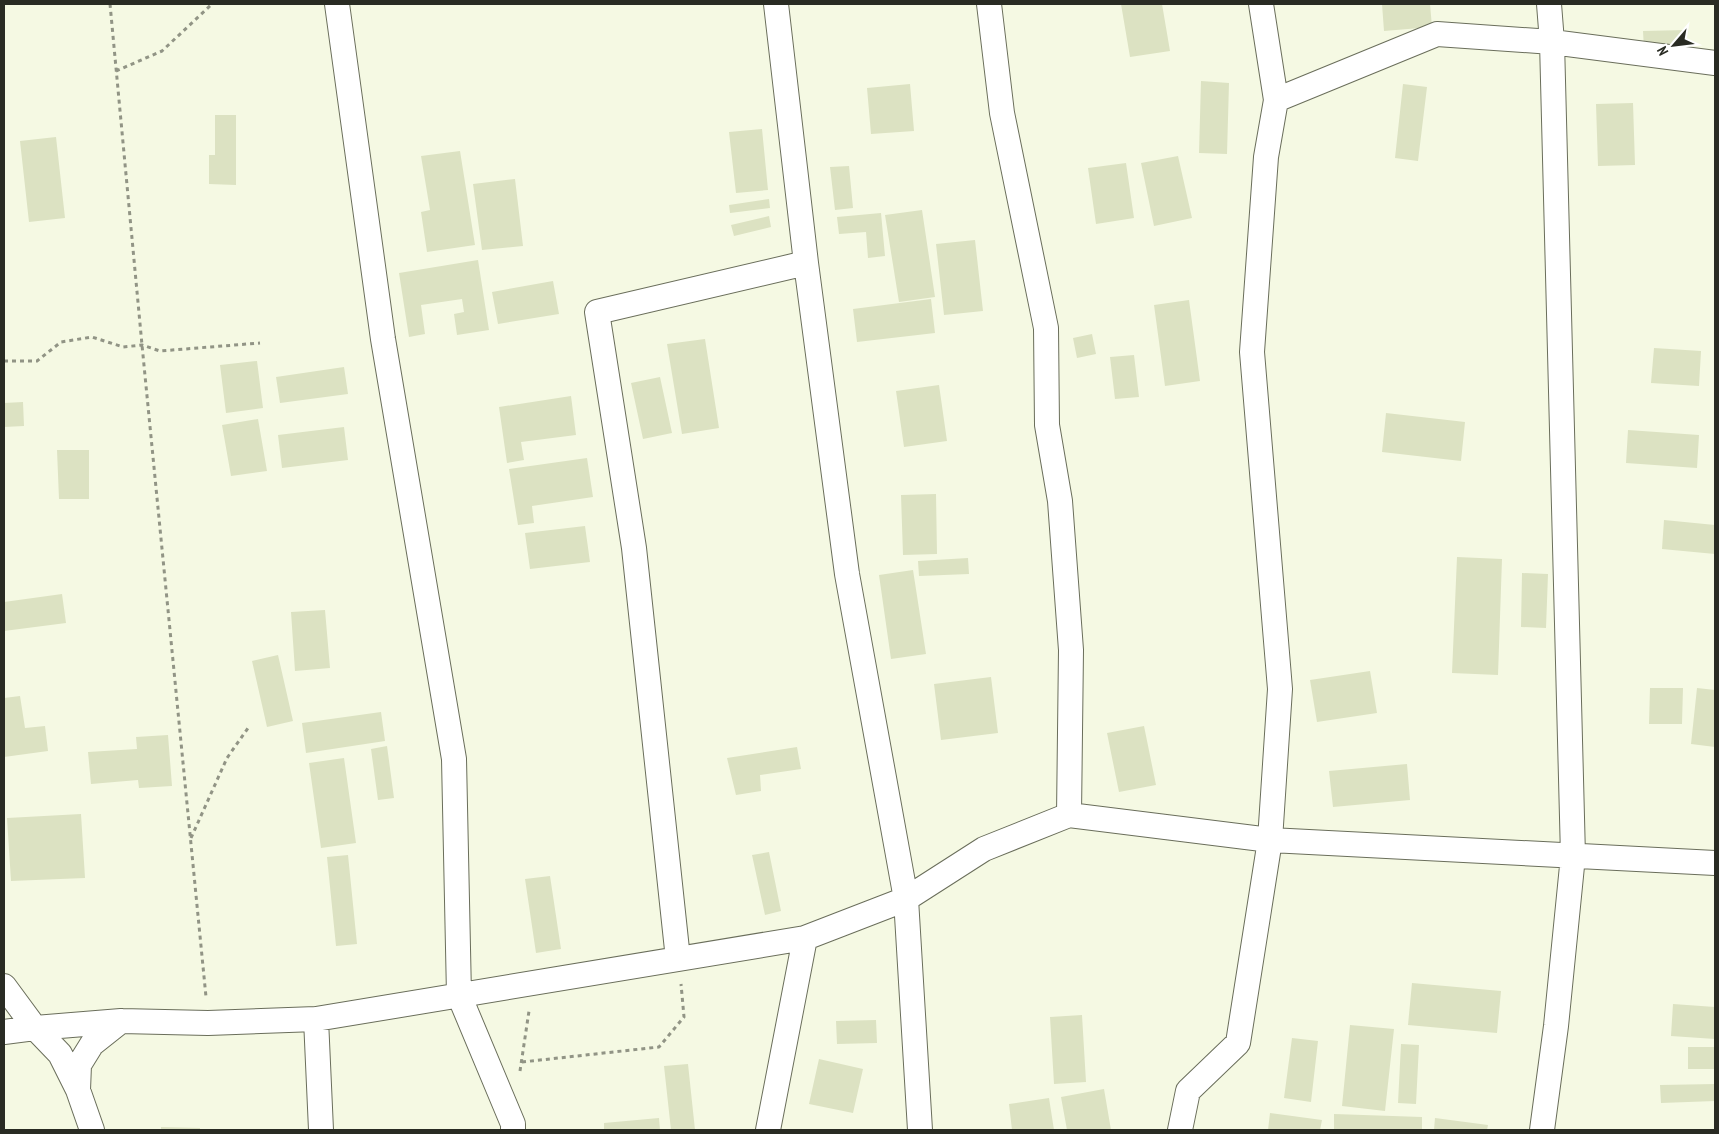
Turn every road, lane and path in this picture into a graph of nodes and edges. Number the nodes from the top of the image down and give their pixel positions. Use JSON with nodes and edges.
{"nodes":[{"id":1,"x":110,"y":4,"type":"edge"},
{"id":2,"x":212,"y":4,"type":"edge"},
{"id":3,"x":337,"y":4,"type":"edge"},
{"id":4,"x":776,"y":4,"type":"edge"},
{"id":5,"x":989,"y":4,"type":"edge"},
{"id":6,"x":1261,"y":4,"type":"edge"},
{"id":7,"x":1548,"y":4,"type":"edge"},
{"id":8,"x":1552,"y":42,"type":"junction"},
{"id":9,"x":1715,"y":63,"type":"edge"},
{"id":10,"x":116,"y":71,"type":"junction"},
{"id":11,"x":1276,"y":100,"type":"junction"},
{"id":12,"x":806,"y":263,"type":"junction"},
{"id":13,"x":260,"y":343,"type":"dead end"},
{"id":14,"x":142,"y":345,"type":"junction"},
{"id":15,"x":4,"y":361,"type":"edge"},
{"id":16,"x":248,"y":728,"type":"dead end"},
{"id":17,"x":1069,"y":815,"type":"junction"},
{"id":18,"x":190,"y":838,"type":"junction"},
{"id":19,"x":1270,"y":840,"type":"junction"},
{"id":20,"x":1573,"y":856,"type":"junction"},
{"id":21,"x":1715,"y":863,"type":"edge"},
{"id":22,"x":906,"y":899,"type":"junction"},
{"id":23,"x":805,"y":938,"type":"junction"},
{"id":24,"x":678,"y":959,"type":"junction"},
{"id":25,"x":533,"y":983,"type":"junction"},
{"id":26,"x":4,"y":986,"type":"edge"},
{"id":27,"x":459,"y":995,"type":"junction"},
{"id":28,"x":316,"y":1019,"type":"junction"},
{"id":29,"x":121,"y":1021,"type":"junction"},
{"id":30,"x":208,"y":1023,"type":"junction"},
{"id":31,"x":36,"y":1028,"type":"junction"},
{"id":32,"x":4,"y":1032,"type":"edge"},
{"id":33,"x":522,"y":1062,"type":"junction"},
{"id":34,"x":519,"y":1080,"type":"dead end"},
{"id":35,"x":78,"y":1090,"type":"junction"},
{"id":36,"x":92,"y":1130,"type":"edge"},
{"id":37,"x":321,"y":1130,"type":"edge"},
{"id":38,"x":513,"y":1130,"type":"edge"},
{"id":39,"x":768,"y":1130,"type":"edge"},
{"id":40,"x":920,"y":1130,"type":"edge"},
{"id":41,"x":1180,"y":1130,"type":"edge"},
{"id":42,"x":1542,"y":1130,"type":"edge"}],
"edges":[{"from":1,"to":10,"type":"path"},
{"from":2,"to":10,"type":"path"},
{"from":3,"to":27,"type":"street"},
{"from":4,"to":12,"type":"street"},
{"from":5,"to":17,"type":"street"},
{"from":6,"to":11,"type":"street"},
{"from":7,"to":8,"type":"street"},
{"from":8,"to":9,"type":"street"},
{"from":8,"to":11,"type":"street"},
{"from":8,"to":20,"type":"street"},
{"from":10,"to":14,"type":"path"},
{"from":11,"to":19,"type":"street"},
{"from":12,"to":22,"type":"street"},
{"from":12,"to":24,"type":"street"},
{"from":13,"to":14,"type":"path"},
{"from":14,"to":15,"type":"path"},
{"from":14,"to":18,"type":"path"},
{"from":16,"to":18,"type":"path"},
{"from":17,"to":19,"type":"street"},
{"from":17,"to":22,"type":"street"},
{"from":18,"to":30,"type":"path"},
{"from":19,"to":20,"type":"street"},
{"from":19,"to":41,"type":"street"},
{"from":20,"to":21,"type":"street"},
{"from":20,"to":42,"type":"street"},
{"from":22,"to":23,"type":"street"},
{"from":22,"to":40,"type":"street"},
{"from":23,"to":24,"type":"street"},
{"from":23,"to":39,"type":"street"},
{"from":24,"to":25,"type":"street"},
{"from":24,"to":33,"type":"path"},
{"from":25,"to":27,"type":"street"},
{"from":25,"to":33,"type":"path"},
{"from":26,"to":31,"type":"street"},
{"from":27,"to":28,"type":"street"},
{"from":27,"to":38,"type":"street"},
{"from":28,"to":30,"type":"street"},
{"from":28,"to":37,"type":"street"},
{"from":29,"to":30,"type":"street"},
{"from":29,"to":31,"type":"street"},
{"from":29,"to":35,"type":"street"},
{"from":31,"to":32,"type":"street"},
{"from":31,"to":35,"type":"street"},
{"from":33,"to":34,"type":"path"},
{"from":35,"to":36,"type":"street"}]}
